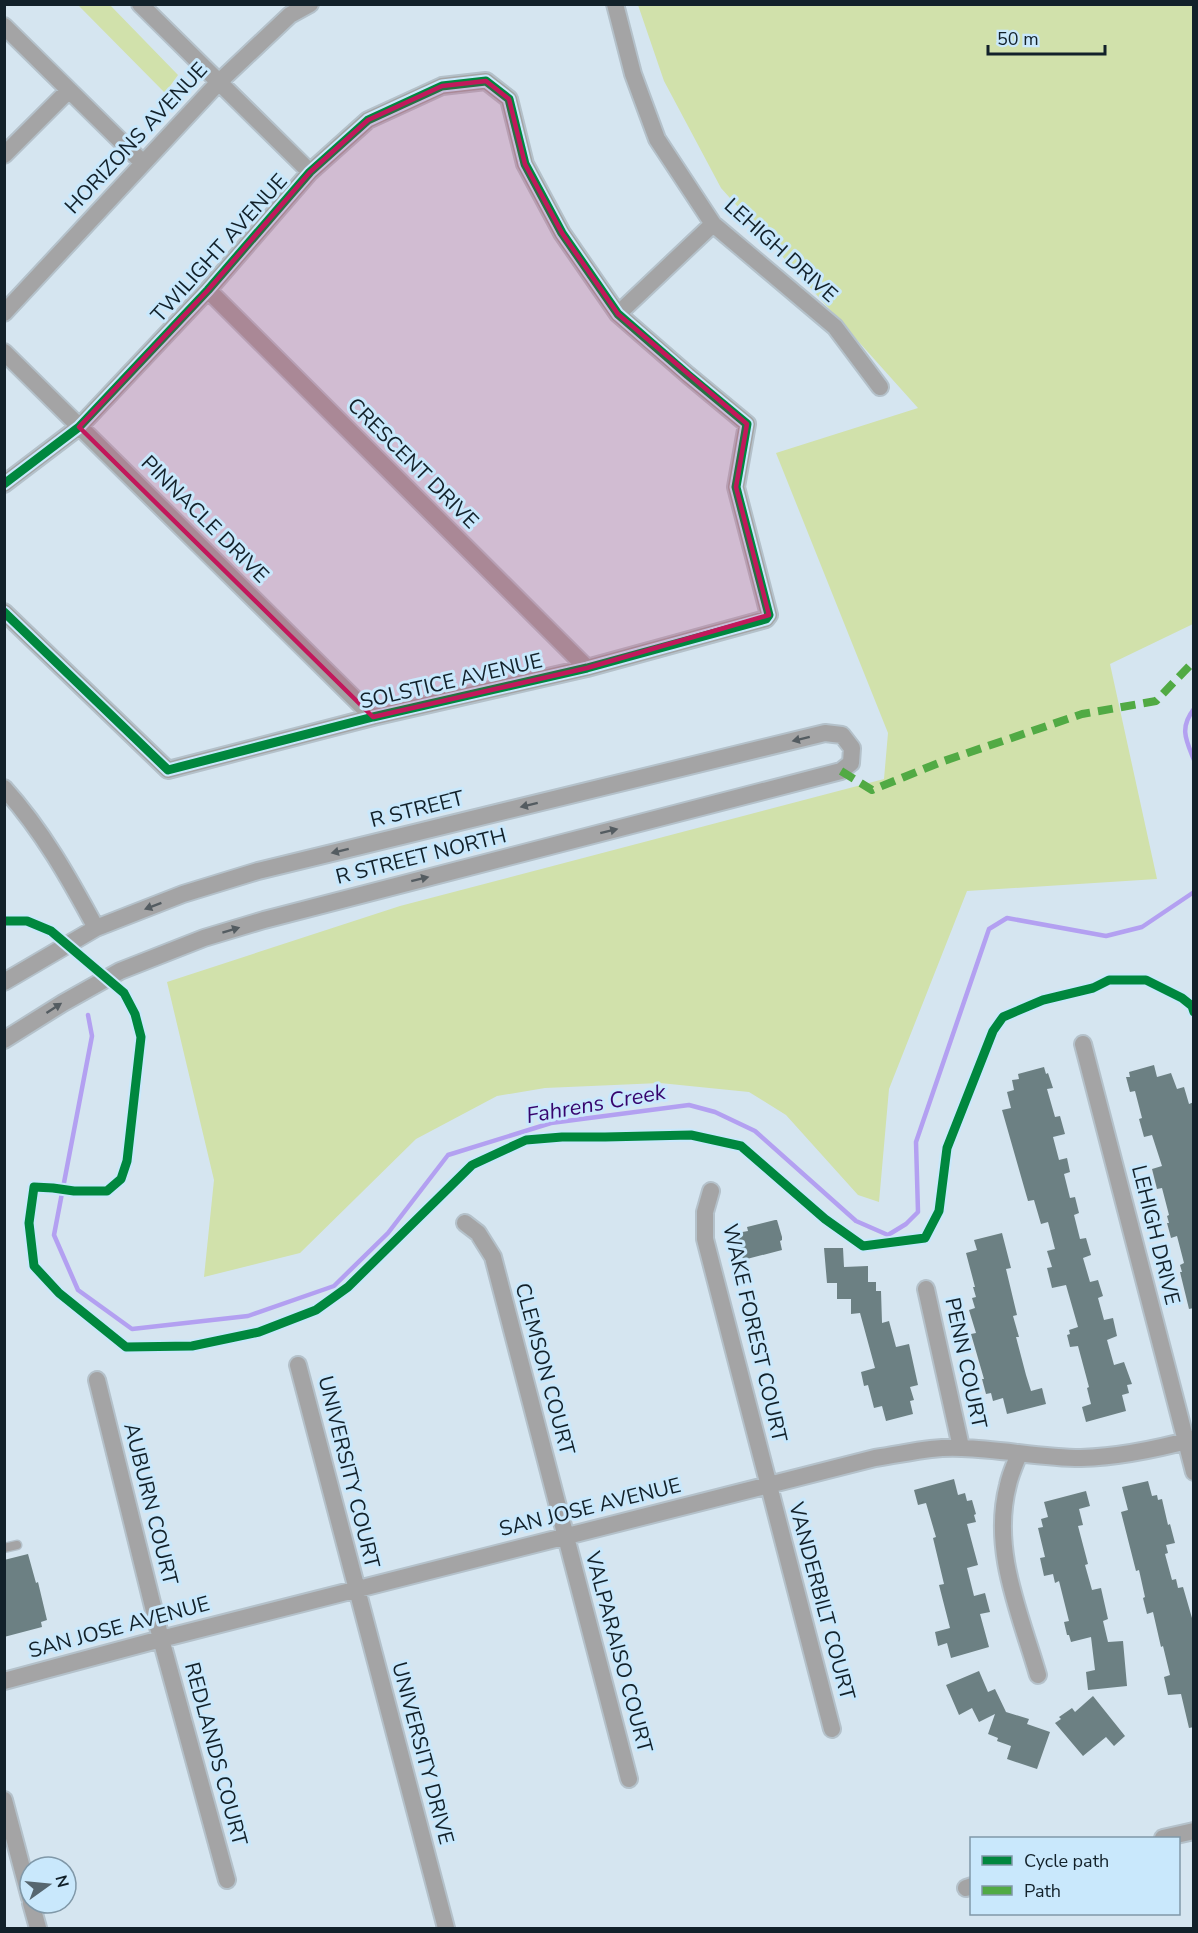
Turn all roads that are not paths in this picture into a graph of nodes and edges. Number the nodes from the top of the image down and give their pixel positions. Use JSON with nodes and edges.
{"nodes":[{"id":1,"x":140,"y":4,"type":"edge"},
{"id":2,"x":310,"y":4,"type":"edge"},
{"id":3,"x":615,"y":4,"type":"edge"},
{"id":4,"x":4,"y":26,"type":"edge"},
{"id":5,"x":218,"y":83,"type":"junction"},
{"id":6,"x":69,"y":90,"type":"junction"},
{"id":7,"x":4,"y":155,"type":"edge"},
{"id":8,"x":143,"y":162,"type":"junction"},
{"id":9,"x":310,"y":172,"type":"junction"},
{"id":10,"x":713,"y":224,"type":"junction"},
{"id":11,"x":208,"y":290,"type":"junction"},
{"id":12,"x":4,"y":313,"type":"edge"},
{"id":13,"x":618,"y":314,"type":"junction"},
{"id":14,"x":4,"y":352,"type":"edge"},
{"id":15,"x":880,"y":387,"type":"dead end"},
{"id":16,"x":79,"y":427,"type":"junction"},
{"id":17,"x":4,"y":484,"type":"edge"},
{"id":18,"x":4,"y":612,"type":"edge"},
{"id":19,"x":586,"y":668,"type":"junction"},
{"id":20,"x":373,"y":717,"type":"junction"},
{"id":21,"x":852,"y":748,"type":"joint"},
{"id":22,"x":4,"y":788,"type":"edge"},
{"id":23,"x":96,"y":928,"type":"junction"},
{"id":24,"x":4,"y":982,"type":"edge"},
{"id":25,"x":4,"y":1040,"type":"edge"},
{"id":26,"x":1083,"y":1044,"type":"dead end"},
{"id":27,"x":711,"y":1191,"type":"dead end"},
{"id":28,"x":465,"y":1223,"type":"dead end"},
{"id":29,"x":926,"y":1289,"type":"dead end"},
{"id":30,"x":298,"y":1365,"type":"dead end"},
{"id":31,"x":97,"y":1380,"type":"dead end"},
{"id":32,"x":1190,"y":1440,"type":"edge"},
{"id":33,"x":961,"y":1448,"type":"junction"},
{"id":34,"x":1019,"y":1454,"type":"junction"},
{"id":35,"x":1194,"y":1472,"type":"edge"},
{"id":36,"x":768,"y":1485,"type":"junction"},
{"id":37,"x":566,"y":1536,"type":"junction"},
{"id":38,"x":17,"y":1545,"type":"dead end"},
{"id":39,"x":4,"y":1548,"type":"edge"},
{"id":40,"x":356,"y":1590,"type":"junction"},
{"id":41,"x":161,"y":1639,"type":"junction"},
{"id":42,"x":1038,"y":1675,"type":"dead end"},
{"id":43,"x":4,"y":1681,"type":"edge"},
{"id":44,"x":832,"y":1729,"type":"dead end"},
{"id":45,"x":629,"y":1779,"type":"dead end"},
{"id":46,"x":4,"y":1800,"type":"edge"},
{"id":47,"x":1194,"y":1831,"type":"edge"},
{"id":48,"x":1171,"y":1837,"type":"edge"},
{"id":49,"x":19,"y":1855,"type":"edge"},
{"id":50,"x":227,"y":1880,"type":"dead end"},
{"id":51,"x":446,"y":1929,"type":"edge"}],
"edges":[{"from":1,"to":5,"type":"street"},
{"from":2,"to":5,"type":"street","name":"HORIZONS AVENUE"},
{"from":3,"to":10,"type":"street","name":"LEHIGH DRIVE"},
{"from":4,"to":6,"type":"street"},
{"from":5,"to":8,"type":"street","name":"HORIZONS AVENUE"},
{"from":5,"to":9,"type":"street"},
{"from":6,"to":7,"type":"street"},
{"from":6,"to":8,"type":"street"},
{"from":8,"to":12,"type":"street","name":"HORIZONS AVENUE"},
{"from":9,"to":11,"type":"street","name":"TWILIGHT AVENUE"},
{"from":9,"to":13,"type":"street","name":"TWILIGHT AVENUE"},
{"from":10,"to":13,"type":"street"},
{"from":10,"to":15,"type":"street","name":"LEHIGH DRIVE"},
{"from":11,"to":16,"type":"street","name":"TWILIGHT AVENUE"},
{"from":11,"to":19,"type":"street","name":"CRESCENT DRIVE"},
{"from":13,"to":19,"type":"street","name":"SOLSTICE AVENUE"},
{"from":14,"to":16,"type":"street","name":"PINNACLE DRIVE"},
{"from":16,"to":17,"type":"street","name":"TWILIGHT AVENUE"},
{"from":16,"to":20,"type":"street","name":"PINNACLE DRIVE"},
{"from":18,"to":20,"type":"street","name":"SOLSTICE AVENUE"},
{"from":19,"to":20,"type":"street","name":"SOLSTICE AVENUE"},
{"from":21,"to":23,"type":"street","name":"R STREET","one_way":true},
{"from":25,"to":21,"type":"street","name":"R STREET NORTH","one_way":true},
{"from":22,"to":23,"type":"street"},
{"from":23,"to":24,"type":"street","name":"R STREET"},
{"from":26,"to":32,"type":"street","name":"LEHIGH DRIVE"},
{"from":27,"to":36,"type":"street","name":"WAKE FOREST COURT"},
{"from":28,"to":37,"type":"street","name":"CLEMSON COURT"},
{"from":29,"to":33,"type":"street","name":"PENN COURT"},
{"from":30,"to":40,"type":"street","name":"UNIVERSITY COURT"},
{"from":31,"to":41,"type":"street","name":"AUBURN COURT"},
{"from":32,"to":34,"type":"street","name":"SAN JOSE AVENUE"},
{"from":32,"to":35,"type":"street","name":"LEHIGH DRIVE"},
{"from":33,"to":34,"type":"street","name":"SAN JOSE AVENUE"},
{"from":33,"to":36,"type":"street","name":"SAN JOSE AVENUE"},
{"from":34,"to":42,"type":"street"},
{"from":36,"to":37,"type":"street","name":"SAN JOSE AVENUE"},
{"from":36,"to":44,"type":"street","name":"VANDERBILT COURT"},
{"from":37,"to":40,"type":"street","name":"SAN JOSE AVENUE"},
{"from":37,"to":45,"type":"street","name":"VALPARAISO COURT"},
{"from":38,"to":39,"type":"lane"},
{"from":40,"to":41,"type":"street","name":"SAN JOSE AVENUE"},
{"from":40,"to":51,"type":"street","name":"UNIVERSITY DRIVE"},
{"from":41,"to":43,"type":"street","name":"SAN JOSE AVENUE"},
{"from":41,"to":50,"type":"street","name":"REDLANDS COURT"},
{"from":46,"to":49,"type":"street"},
{"from":47,"to":48,"type":"street"}]}
